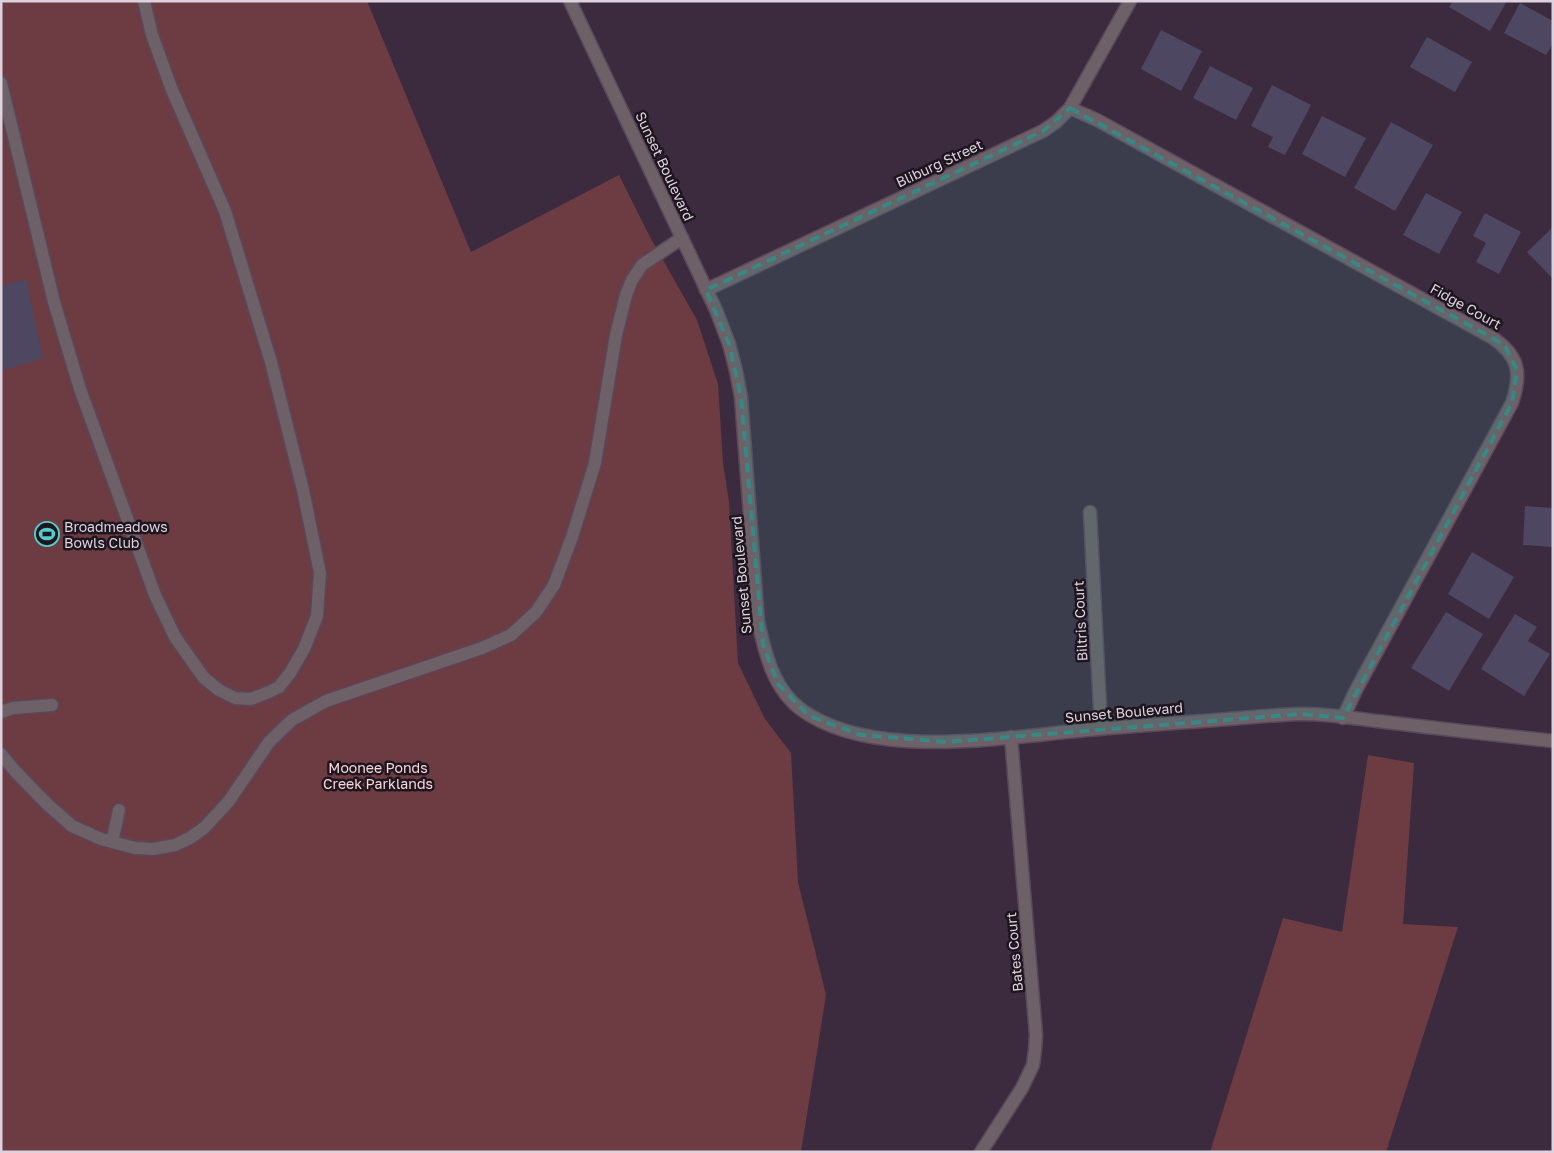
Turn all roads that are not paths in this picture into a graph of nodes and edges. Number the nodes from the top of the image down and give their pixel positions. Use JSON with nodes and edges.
{"nodes":[{"id":1,"x":144,"y":1,"type":"edge"},
{"id":2,"x":570,"y":1,"type":"edge"},
{"id":3,"x":1130,"y":1,"type":"edge"},
{"id":4,"x":1,"y":82,"type":"edge"},
{"id":5,"x":1070,"y":108,"type":"junction"},
{"id":6,"x":682,"y":238,"type":"junction"},
{"id":7,"x":706,"y":290,"type":"junction"},
{"id":8,"x":1090,"y":512,"type":"dead end"},
{"id":9,"x":52,"y":705,"type":"dead end"},
{"id":10,"x":1,"y":712,"type":"edge"},
{"id":11,"x":1343,"y":718,"type":"junction"},
{"id":12,"x":1102,"y":728,"type":"junction"},
{"id":13,"x":1011,"y":737,"type":"junction"},
{"id":14,"x":1553,"y":741,"type":"edge"},
{"id":15,"x":1,"y":754,"type":"edge"},
{"id":16,"x":119,"y":810,"type":"dead end"},
{"id":17,"x":112,"y":842,"type":"junction"},
{"id":18,"x":981,"y":1152,"type":"edge"}],
"edges":[{"from":1,"to":4,"type":"street"},
{"from":2,"to":6,"type":"street","name":"Sunset Boulevard"},
{"from":3,"to":5,"type":"street","name":"Bliburg Street"},
{"from":5,"to":7,"type":"street","name":"Bliburg Street"},
{"from":5,"to":11,"type":"street","name":"Fidge Court"},
{"from":6,"to":7,"type":"street","name":"Sunset Boulevard"},
{"from":6,"to":17,"type":"street"},
{"from":7,"to":13,"type":"street","name":"Sunset Boulevard"},
{"from":8,"to":12,"type":"street","name":"Biltris Court"},
{"from":9,"to":10,"type":"street"},
{"from":11,"to":12,"type":"street","name":"Sunset Boulevard"},
{"from":11,"to":14,"type":"street","name":"Sunset Boulevard"},
{"from":12,"to":13,"type":"street","name":"Sunset Boulevard"},
{"from":13,"to":18,"type":"street","name":"Bates Court"},
{"from":15,"to":17,"type":"street"},
{"from":16,"to":17,"type":"street"}]}
